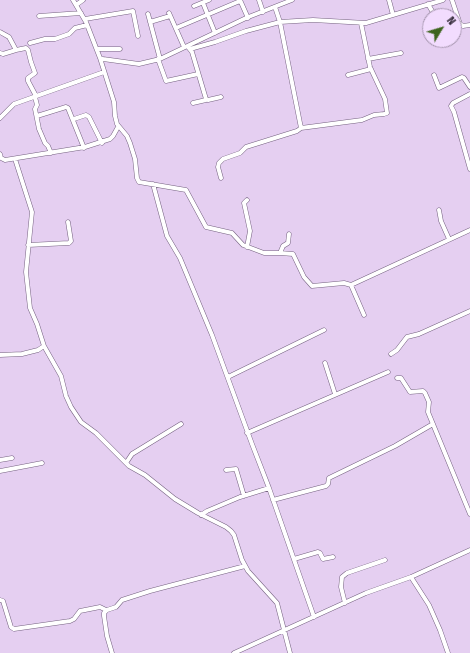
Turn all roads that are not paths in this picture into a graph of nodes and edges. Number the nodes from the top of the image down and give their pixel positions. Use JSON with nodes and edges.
{"nodes":[{"id":1,"x":73,"y":0,"type":"edge"},
{"id":2,"x":83,"y":0,"type":"edge"},
{"id":3,"x":209,"y":0,"type":"edge"},
{"id":4,"x":240,"y":0,"type":"edge"},
{"id":5,"x":259,"y":0,"type":"edge"},
{"id":6,"x":292,"y":0,"type":"edge"},
{"id":7,"x":389,"y":0,"type":"edge"},
{"id":8,"x":443,"y":0,"type":"edge"},
{"id":9,"x":452,"y":0,"type":"edge"},
{"id":10,"x":281,"y":2,"type":"edge"},
{"id":11,"x":203,"y":3,"type":"junction"},
{"id":12,"x":428,"y":4,"type":"junction"},
{"id":13,"x":76,"y":5,"type":"junction"},
{"id":14,"x":194,"y":6,"type":"dead end"},
{"id":15,"x":275,"y":7,"type":"junction"},
{"id":16,"x":430,"y":8,"type":"edge"},
{"id":17,"x":263,"y":12,"type":"junction"},
{"id":18,"x":81,"y":13,"type":"junction"},
{"id":19,"x":148,"y":14,"type":"dead end"},
{"id":20,"x":208,"y":14,"type":"junction"},
{"id":21,"x":393,"y":15,"type":"junction"},
{"id":22,"x":39,"y":16,"type":"dead end"},
{"id":23,"x":248,"y":18,"type":"junction"},
{"id":24,"x":85,"y":19,"type":"junction"},
{"id":25,"x":150,"y":22,"type":"junction"},
{"id":26,"x":280,"y":22,"type":"junction"},
{"id":27,"x":361,"y":23,"type":"junction"},
{"id":28,"x":87,"y":25,"type":"junction"},
{"id":29,"x":470,"y":25,"type":"edge"},
{"id":30,"x":176,"y":28,"type":"junction"},
{"id":31,"x":0,"y":32,"type":"edge"},
{"id":32,"x":215,"y":32,"type":"junction"},
{"id":33,"x":138,"y":36,"type":"dead end"},
{"id":34,"x":30,"y":43,"type":"dead end"},
{"id":35,"x":187,"y":47,"type":"junction"},
{"id":36,"x":97,"y":49,"type":"junction"},
{"id":37,"x":120,"y":49,"type":"dead end"},
{"id":38,"x":16,"y":50,"type":"junction"},
{"id":39,"x":0,"y":53,"type":"edge"},
{"id":40,"x":401,"y":53,"type":"dead end"},
{"id":41,"x":100,"y":58,"type":"junction"},
{"id":42,"x":159,"y":59,"type":"junction"},
{"id":43,"x":368,"y":60,"type":"junction"},
{"id":44,"x":370,"y":69,"type":"junction"},
{"id":45,"x":104,"y":72,"type":"junction"},
{"id":46,"x":198,"y":74,"type":"junction"},
{"id":47,"x":348,"y":75,"type":"dead end"},
{"id":48,"x":434,"y":75,"type":"dead end"},
{"id":49,"x":470,"y":87,"type":"edge"},
{"id":50,"x":470,"y":94,"type":"edge"},
{"id":51,"x":35,"y":96,"type":"junction"},
{"id":52,"x":221,"y":96,"type":"dead end"},
{"id":53,"x":206,"y":100,"type":"junction"},
{"id":54,"x":193,"y":103,"type":"dead end"},
{"id":55,"x":37,"y":116,"type":"junction"},
{"id":56,"x":0,"y":118,"type":"edge"},
{"id":57,"x":74,"y":119,"type":"junction"},
{"id":58,"x":118,"y":127,"type":"junction"},
{"id":59,"x":301,"y":128,"type":"junction"},
{"id":60,"x":102,"y":143,"type":"junction"},
{"id":61,"x":84,"y":148,"type":"junction"},
{"id":62,"x":51,"y":153,"type":"junction"},
{"id":63,"x":0,"y":154,"type":"edge"},
{"id":64,"x":15,"y":159,"type":"junction"},
{"id":65,"x":470,"y":169,"type":"edge"},
{"id":66,"x":221,"y":178,"type":"dead end"},
{"id":67,"x":153,"y":184,"type":"junction"},
{"id":68,"x":247,"y":200,"type":"dead end"},
{"id":69,"x":439,"y":210,"type":"dead end"},
{"id":70,"x":68,"y":222,"type":"dead end"},
{"id":71,"x":470,"y":230,"type":"edge"},
{"id":72,"x":289,"y":234,"type":"dead end"},
{"id":73,"x":449,"y":239,"type":"junction"},
{"id":74,"x":28,"y":245,"type":"junction"},
{"id":75,"x":247,"y":247,"type":"junction"},
{"id":76,"x":280,"y":252,"type":"junction"},
{"id":77,"x":351,"y":285,"type":"junction"},
{"id":78,"x":470,"y":311,"type":"edge"},
{"id":79,"x":364,"y":315,"type":"dead end"},
{"id":80,"x":324,"y":330,"type":"dead end"},
{"id":81,"x":44,"y":346,"type":"junction"},
{"id":82,"x":392,"y":354,"type":"dead end"},
{"id":83,"x":0,"y":355,"type":"edge"},
{"id":84,"x":325,"y":363,"type":"dead end"},
{"id":85,"x":388,"y":372,"type":"dead end"},
{"id":86,"x":228,"y":377,"type":"junction"},
{"id":87,"x":397,"y":378,"type":"dead end"},
{"id":88,"x":335,"y":394,"type":"junction"},
{"id":89,"x":181,"y":424,"type":"dead end"},
{"id":90,"x":434,"y":424,"type":"junction"},
{"id":91,"x":247,"y":433,"type":"junction"},
{"id":92,"x":12,"y":458,"type":"dead end"},
{"id":93,"x":0,"y":460,"type":"edge"},
{"id":94,"x":42,"y":463,"type":"dead end"},
{"id":95,"x":126,"y":463,"type":"junction"},
{"id":96,"x":226,"y":470,"type":"dead end"},
{"id":97,"x":0,"y":471,"type":"edge"},
{"id":98,"x":269,"y":488,"type":"junction"},
{"id":99,"x":244,"y":496,"type":"junction"},
{"id":100,"x":273,"y":500,"type":"junction"},
{"id":101,"x":470,"y":514,"type":"edge"},
{"id":102,"x":201,"y":515,"type":"junction"},
{"id":103,"x":470,"y":550,"type":"edge"},
{"id":104,"x":333,"y":557,"type":"dead end"},
{"id":105,"x":294,"y":559,"type":"junction"},
{"id":106,"x":385,"y":560,"type":"dead end"},
{"id":107,"x":245,"y":566,"type":"junction"},
{"id":108,"x":411,"y":577,"type":"junction"},
{"id":109,"x":0,"y":600,"type":"edge"},
{"id":110,"x":345,"y":603,"type":"junction"},
{"id":111,"x":106,"y":610,"type":"junction"},
{"id":112,"x":314,"y":617,"type":"junction"},
{"id":113,"x":285,"y":630,"type":"junction"},
{"id":114,"x":112,"y":653,"type":"edge"},
{"id":115,"x":234,"y":653,"type":"edge"},
{"id":116,"x":290,"y":653,"type":"edge"},
{"id":117,"x":448,"y":653,"type":"edge"}],
"edges":[{"from":1,"to":13,"type":"street"},
{"from":2,"to":13,"type":"street"},
{"from":3,"to":11,"type":"street"},
{"from":4,"to":20,"type":"street"},
{"from":4,"to":23,"type":"street"},
{"from":5,"to":17,"type":"street"},
{"from":6,"to":10,"type":"street"},
{"from":7,"to":21,"type":"street"},
{"from":8,"to":12,"type":"street"},
{"from":9,"to":29,"type":"street"},
{"from":10,"to":15,"type":"street"},
{"from":11,"to":14,"type":"street"},
{"from":11,"to":20,"type":"street"},
{"from":12,"to":16,"type":"street"},
{"from":12,"to":21,"type":"street"},
{"from":13,"to":18,"type":"street"},
{"from":15,"to":17,"type":"street"},
{"from":15,"to":26,"type":"street"},
{"from":17,"to":23,"type":"street"},
{"from":18,"to":22,"type":"street"},
{"from":18,"to":24,"type":"street"},
{"from":19,"to":25,"type":"street"},
{"from":20,"to":30,"type":"street"},
{"from":20,"to":32,"type":"street"},
{"from":21,"to":27,"type":"street"},
{"from":23,"to":32,"type":"street"},
{"from":24,"to":28,"type":"street"},
{"from":24,"to":33,"type":"street"},
{"from":25,"to":30,"type":"street"},
{"from":25,"to":42,"type":"street"},
{"from":26,"to":27,"type":"street"},
{"from":26,"to":35,"type":"street"},
{"from":26,"to":59,"type":"street"},
{"from":27,"to":43,"type":"street"},
{"from":28,"to":34,"type":"street"},
{"from":28,"to":36,"type":"street"},
{"from":30,"to":35,"type":"street"},
{"from":31,"to":38,"type":"street"},
{"from":32,"to":35,"type":"street"},
{"from":35,"to":42,"type":"street"},
{"from":35,"to":46,"type":"street"},
{"from":36,"to":37,"type":"street"},
{"from":36,"to":41,"type":"street"},
{"from":38,"to":39,"type":"street"},
{"from":38,"to":51,"type":"street"},
{"from":40,"to":43,"type":"street"},
{"from":41,"to":42,"type":"street"},
{"from":41,"to":45,"type":"street"},
{"from":42,"to":46,"type":"street"},
{"from":43,"to":44,"type":"street"},
{"from":44,"to":47,"type":"street"},
{"from":44,"to":59,"type":"street"},
{"from":45,"to":51,"type":"street"},
{"from":45,"to":58,"type":"street"},
{"from":46,"to":53,"type":"street"},
{"from":48,"to":49,"type":"street"},
{"from":50,"to":65,"type":"street"},
{"from":51,"to":55,"type":"street"},
{"from":51,"to":56,"type":"street"},
{"from":52,"to":53,"type":"street"},
{"from":53,"to":54,"type":"street"},
{"from":55,"to":57,"type":"street"},
{"from":55,"to":62,"type":"street"},
{"from":57,"to":60,"type":"street"},
{"from":57,"to":61,"type":"street"},
{"from":58,"to":60,"type":"street"},
{"from":58,"to":67,"type":"street"},
{"from":59,"to":66,"type":"street"},
{"from":60,"to":61,"type":"street"},
{"from":61,"to":62,"type":"street"},
{"from":62,"to":64,"type":"street"},
{"from":63,"to":64,"type":"street"},
{"from":64,"to":74,"type":"street"},
{"from":67,"to":75,"type":"street"},
{"from":67,"to":86,"type":"street"},
{"from":68,"to":75,"type":"street"},
{"from":69,"to":73,"type":"street"},
{"from":70,"to":74,"type":"street"},
{"from":71,"to":73,"type":"street"},
{"from":72,"to":76,"type":"street"},
{"from":73,"to":77,"type":"street"},
{"from":74,"to":81,"type":"street"},
{"from":75,"to":76,"type":"street"},
{"from":76,"to":77,"type":"street"},
{"from":77,"to":79,"type":"street"},
{"from":78,"to":82,"type":"street"},
{"from":80,"to":86,"type":"street"},
{"from":81,"to":83,"type":"street"},
{"from":81,"to":95,"type":"street"},
{"from":84,"to":88,"type":"street"},
{"from":85,"to":88,"type":"street"},
{"from":86,"to":91,"type":"street"},
{"from":87,"to":90,"type":"street"},
{"from":88,"to":91,"type":"street"},
{"from":89,"to":95,"type":"street"},
{"from":90,"to":100,"type":"street"},
{"from":90,"to":101,"type":"street"},
{"from":91,"to":98,"type":"street"},
{"from":92,"to":93,"type":"street"},
{"from":94,"to":97,"type":"street"},
{"from":95,"to":102,"type":"street"},
{"from":96,"to":99,"type":"street"},
{"from":98,"to":99,"type":"street"},
{"from":98,"to":100,"type":"street"},
{"from":99,"to":102,"type":"street"},
{"from":100,"to":105,"type":"street"},
{"from":102,"to":107,"type":"street"},
{"from":103,"to":108,"type":"street"},
{"from":104,"to":105,"type":"street"},
{"from":105,"to":112,"type":"street"},
{"from":106,"to":110,"type":"street"},
{"from":107,"to":111,"type":"street"},
{"from":107,"to":113,"type":"street"},
{"from":108,"to":110,"type":"street"},
{"from":108,"to":117,"type":"street"},
{"from":109,"to":111,"type":"street"},
{"from":110,"to":112,"type":"street"},
{"from":111,"to":114,"type":"street"},
{"from":112,"to":113,"type":"street"},
{"from":113,"to":115,"type":"street"},
{"from":113,"to":116,"type":"street"}]}
